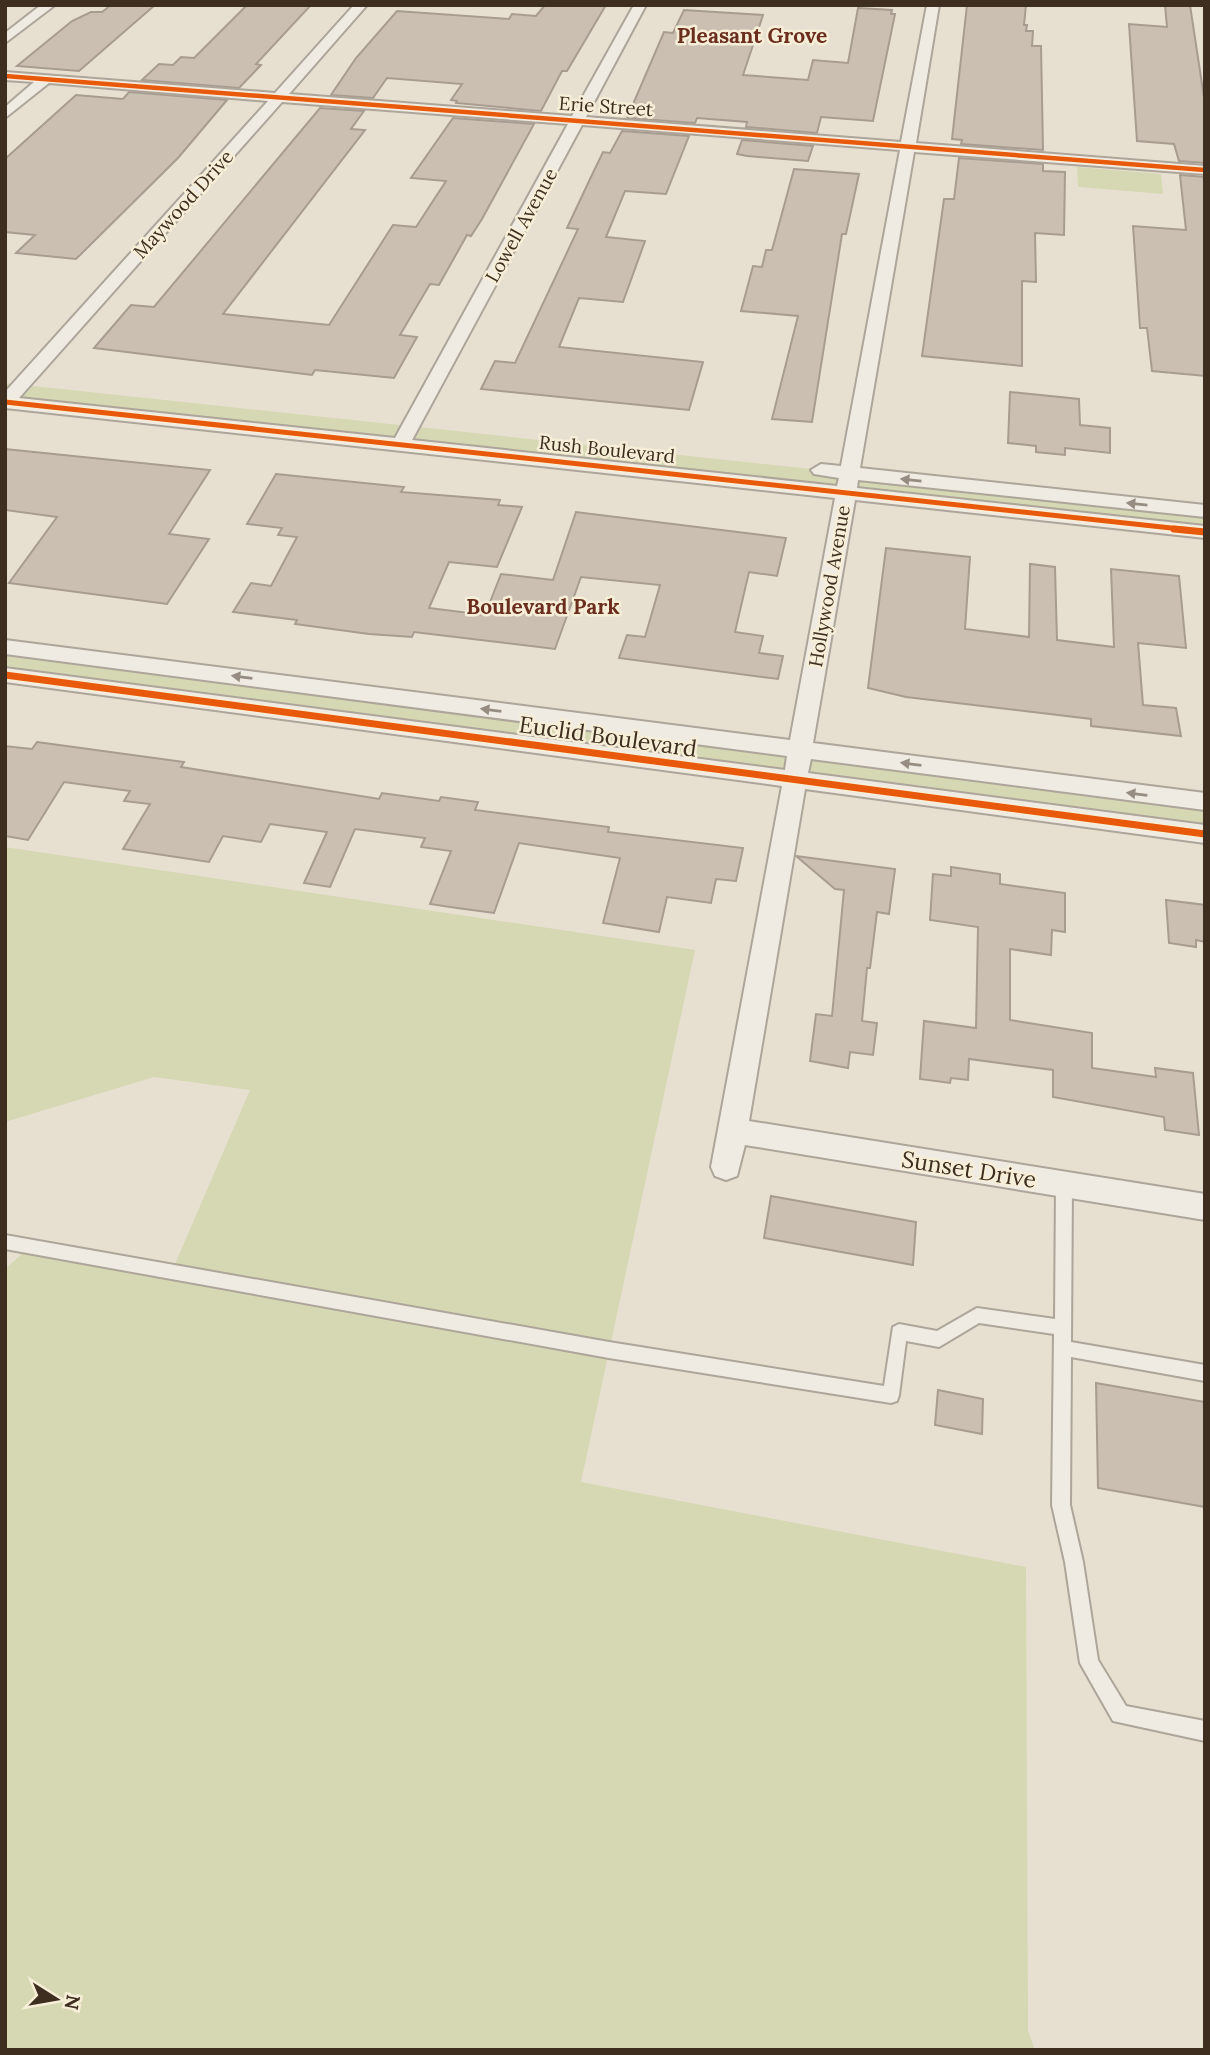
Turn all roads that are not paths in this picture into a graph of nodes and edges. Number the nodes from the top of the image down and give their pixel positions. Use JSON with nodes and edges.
{"nodes":[{"id":1,"x":49,"y":5,"type":"edge"},
{"id":2,"x":361,"y":5,"type":"edge"},
{"id":3,"x":640,"y":5,"type":"edge"},
{"id":4,"x":933,"y":5,"type":"edge"},
{"id":5,"x":5,"y":39,"type":"edge"},
{"id":6,"x":5,"y":76,"type":"edge"},
{"id":7,"x":47,"y":79,"type":"junction"},
{"id":8,"x":278,"y":97,"type":"junction"},
{"id":9,"x":5,"y":114,"type":"edge"},
{"id":10,"x":577,"y":121,"type":"junction"},
{"id":11,"x":908,"y":147,"type":"junction"},
{"id":12,"x":1205,"y":170,"type":"edge"},
{"id":13,"x":13,"y":384,"type":"edge"},
{"id":14,"x":5,"y":402,"type":"edge"},
{"id":15,"x":411,"y":426,"type":"junction"},
{"id":16,"x":401,"y":444,"type":"junction"},
{"id":17,"x":624,"y":449,"type":"dead end"},
{"id":18,"x":801,"y":468,"type":"dead end"},
{"id":19,"x":848,"y":483,"type":"junction"},
{"id":20,"x":1205,"y":511,"type":"edge"},
{"id":21,"x":1205,"y":532,"type":"edge"},
{"id":22,"x":5,"y":647,"type":"edge"},
{"id":23,"x":5,"y":675,"type":"edge"},
{"id":24,"x":274,"y":681,"type":"junction"},
{"id":25,"x":258,"y":709,"type":"junction"},
{"id":26,"x":800,"y":750,"type":"junction"},
{"id":27,"x":795,"y":780,"type":"junction"},
{"id":28,"x":1205,"y":802,"type":"edge"},
{"id":29,"x":1205,"y":834,"type":"edge"},
{"id":30,"x":732,"y":1130,"type":"junction"},
{"id":31,"x":726,"y":1167,"type":"dead end"},
{"id":32,"x":1064,"y":1184,"type":"junction"},
{"id":33,"x":1205,"y":1207,"type":"edge"},
{"id":34,"x":5,"y":1241,"type":"edge"},
{"id":35,"x":1063,"y":1328,"type":"junction"},
{"id":36,"x":1063,"y":1348,"type":"junction"},
{"id":37,"x":1205,"y":1373,"type":"edge"},
{"id":38,"x":1205,"y":1731,"type":"edge"}],
"edges":[{"from":1,"to":5,"type":"street"},
{"from":2,"to":8,"type":"street","name":"Maywood Drive"},
{"from":3,"to":10,"type":"street","name":"Lowell Avenue"},
{"from":4,"to":11,"type":"street","name":"Hollywood Avenue"},
{"from":6,"to":7,"type":"street","name":"Erie Street"},
{"from":7,"to":8,"type":"street","name":"Erie Street"},
{"from":7,"to":9,"type":"street"},
{"from":8,"to":10,"type":"street","name":"Erie Street"},
{"from":8,"to":13,"type":"street","name":"Maywood Drive"},
{"from":10,"to":11,"type":"street","name":"Erie Street"},
{"from":10,"to":15,"type":"street","name":"Lowell Avenue"},
{"from":11,"to":12,"type":"street","name":"Erie Street"},
{"from":11,"to":19,"type":"street","name":"Hollywood Avenue"},
{"from":13,"to":14,"type":"street","name":"Maywood Drive"},
{"from":13,"to":15,"type":"street","name":"Rush Boulevard"},
{"from":14,"to":16,"type":"street","name":"Rush Boulevard"},
{"from":15,"to":16,"type":"street","name":"Lowell Avenue"},
{"from":15,"to":17,"type":"street","name":"Rush Boulevard"},
{"from":16,"to":19,"type":"street","name":"Rush Boulevard"},
{"from":18,"to":19,"type":"street","name":"Rush Boulevard"},
{"from":20,"to":19,"type":"street","name":"Rush Boulevard","one_way":true},
{"from":19,"to":21,"type":"street","name":"Rush Boulevard"},
{"from":19,"to":26,"type":"street","name":"Hollywood Avenue"},
{"from":24,"to":22,"type":"street","name":"Euclid Boulevard","one_way":true},
{"from":23,"to":25,"type":"street","name":"Euclid Boulevard"},
{"from":24,"to":25,"type":"street"},
{"from":26,"to":24,"type":"street","name":"Euclid Boulevard","one_way":true},
{"from":25,"to":27,"type":"street","name":"Euclid Boulevard"},
{"from":26,"to":27,"type":"street","name":"Hollywood Avenue"},
{"from":28,"to":26,"type":"street","name":"Euclid Boulevard","one_way":true},
{"from":27,"to":29,"type":"street","name":"Euclid Boulevard"},
{"from":27,"to":30,"type":"street","name":"Hollywood Avenue"},
{"from":30,"to":31,"type":"street","name":"Hollywood Avenue"},
{"from":30,"to":32,"type":"street","name":"Sunset Drive"},
{"from":32,"to":33,"type":"street","name":"Sunset Drive"},
{"from":32,"to":35,"type":"lane"},
{"from":34,"to":35,"type":"lane"},
{"from":35,"to":36,"type":"lane"},
{"from":36,"to":37,"type":"lane"},
{"from":36,"to":38,"type":"lane"}]}
